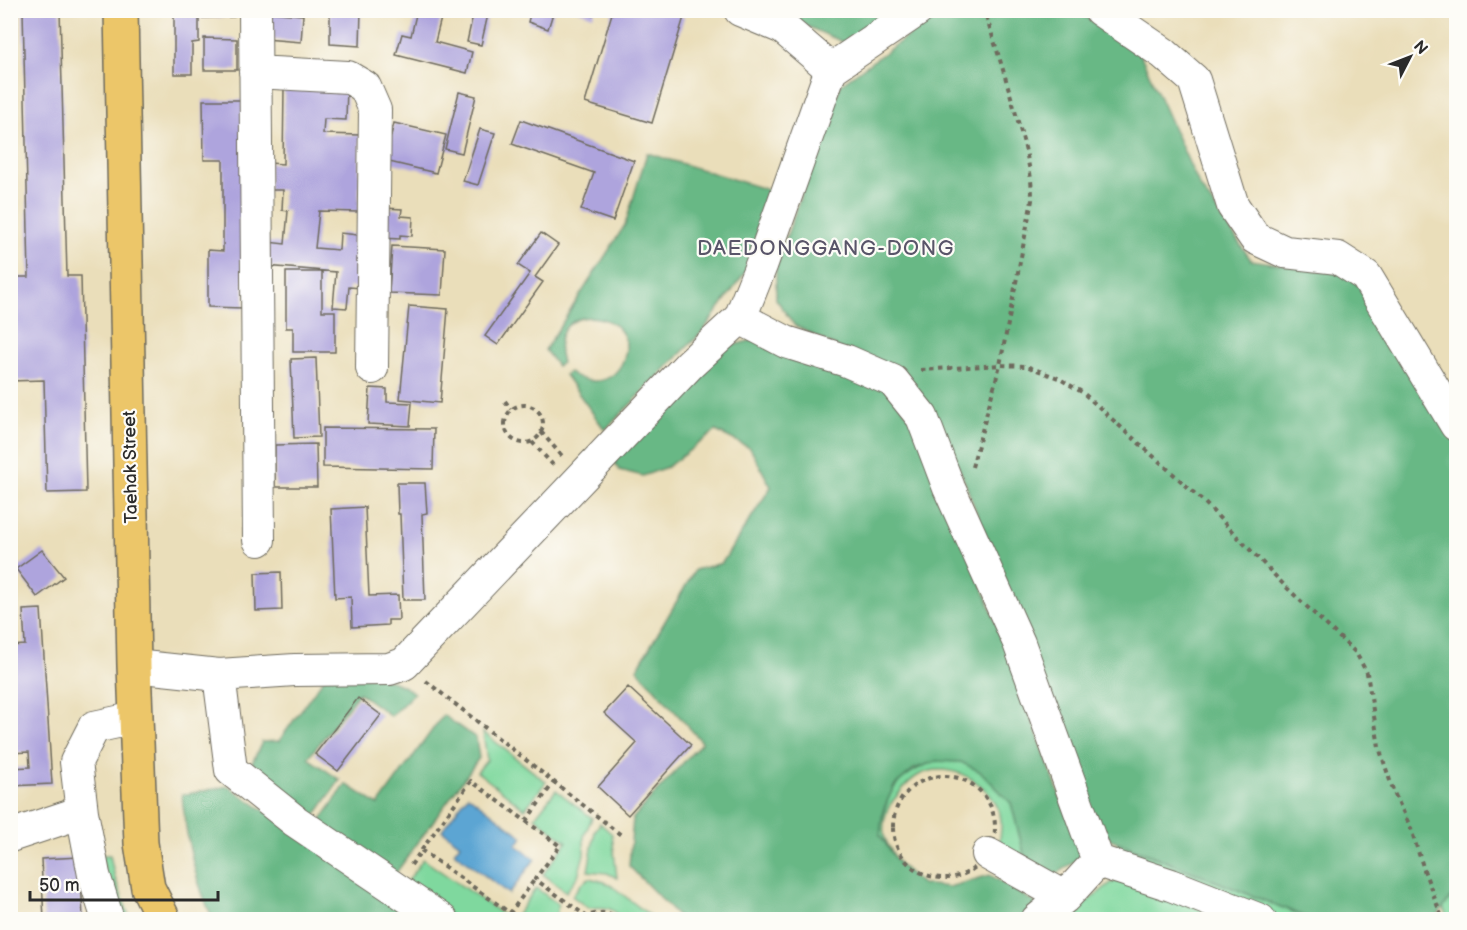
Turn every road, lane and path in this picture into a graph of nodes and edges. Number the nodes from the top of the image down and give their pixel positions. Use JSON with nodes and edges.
{"nodes":[{"id":1,"x":121,"y":10,"type":"edge"},
{"id":2,"x":255,"y":10,"type":"edge"},
{"id":3,"x":740,"y":10,"type":"edge"},
{"id":4,"x":918,"y":10,"type":"edge"},
{"id":5,"x":984,"y":10,"type":"edge"},
{"id":6,"x":1100,"y":10,"type":"edge"},
{"id":7,"x":831,"y":69,"type":"junction"},
{"id":8,"x":255,"y":72,"type":"junction"},
{"id":9,"x":740,"y":318,"type":"junction"},
{"id":10,"x":1000,"y":365,"type":"junction"},
{"id":11,"x":372,"y":368,"type":"dead end"},
{"id":12,"x":875,"y":374,"type":"junction"},
{"id":13,"x":504,"y":401,"type":"dead end"},
{"id":14,"x":511,"y":409,"type":"junction"},
{"id":15,"x":1456,"y":425,"type":"edge"},
{"id":16,"x":541,"y":432,"type":"junction"},
{"id":17,"x":531,"y":441,"type":"junction"},
{"id":18,"x":563,"y":457,"type":"dead end"},
{"id":19,"x":553,"y":465,"type":"dead end"},
{"id":20,"x":960,"y":510,"type":"junction"},
{"id":21,"x":260,"y":540,"type":"dead end"},
{"id":22,"x":404,"y":664,"type":"junction"},
{"id":23,"x":134,"y":666,"type":"junction"},
{"id":24,"x":219,"y":675,"type":"junction"},
{"id":25,"x":136,"y":718,"type":"junction"},
{"id":26,"x":554,"y":782,"type":"junction"},
{"id":27,"x":82,"y":812,"type":"junction"},
{"id":28,"x":526,"y":821,"type":"junction"},
{"id":29,"x":621,"y":835,"type":"dead end"},
{"id":30,"x":10,"y":836,"type":"edge"},
{"id":31,"x":421,"y":850,"type":"junction"},
{"id":32,"x":988,"y":854,"type":"junction"},
{"id":33,"x":1098,"y":861,"type":"junction"},
{"id":34,"x":535,"y":879,"type":"junction"},
{"id":35,"x":394,"y":888,"type":"junction"},
{"id":36,"x":1065,"y":897,"type":"junction"},
{"id":37,"x":586,"y":918,"type":"edge"},
{"id":38,"x":108,"y":920,"type":"edge"},
{"id":39,"x":164,"y":920,"type":"edge"},
{"id":40,"x":442,"y":920,"type":"edge"},
{"id":41,"x":615,"y":920,"type":"edge"},
{"id":42,"x":1037,"y":920,"type":"edge"},
{"id":43,"x":1260,"y":920,"type":"edge"},
{"id":44,"x":1443,"y":920,"type":"edge"}],
"edges":[{"from":1,"to":23,"type":"main road","name":"Taehak Street"},
{"from":2,"to":8,"type":"street"},
{"from":3,"to":7,"type":"street"},
{"from":4,"to":7,"type":"street"},
{"from":5,"to":10,"type":"path"},
{"from":6,"to":15,"type":"street"},
{"from":7,"to":9,"type":"street"},
{"from":8,"to":11,"type":"street"},
{"from":8,"to":21,"type":"street"},
{"from":9,"to":12,"type":"street"},
{"from":9,"to":22,"type":"street"},
{"from":10,"to":12,"type":"path"},
{"from":10,"to":20,"type":"path"},
{"from":10,"to":44,"type":"path"},
{"from":12,"to":20,"type":"street"},
{"from":13,"to":14,"type":"path"},
{"from":14,"to":16,"type":"path"},
{"from":14,"to":17,"type":"path"},
{"from":16,"to":17,"type":"path"},
{"from":16,"to":18,"type":"path"},
{"from":17,"to":19,"type":"path"},
{"from":20,"to":33,"type":"street"},
{"from":22,"to":24,"type":"street"},
{"from":22,"to":26,"type":"path"},
{"from":23,"to":24,"type":"street"},
{"from":23,"to":25,"type":"main road","name":"Taehak Street"},
{"from":24,"to":35,"type":"street"},
{"from":25,"to":27,"type":"street"},
{"from":25,"to":39,"type":"main road","name":"Taehak Street"},
{"from":26,"to":28,"type":"path"},
{"from":26,"to":29,"type":"path"},
{"from":27,"to":30,"type":"street"},
{"from":27,"to":38,"type":"street"},
{"from":28,"to":31,"type":"path"},
{"from":28,"to":34,"type":"path"},
{"from":31,"to":34,"type":"path"},
{"from":31,"to":35,"type":"path"},
{"from":32,"to":32,"type":"path"},
{"from":32,"to":36,"type":"street"},
{"from":33,"to":36,"type":"street"},
{"from":33,"to":43,"type":"street"},
{"from":34,"to":37,"type":"path"},
{"from":35,"to":40,"type":"street"},
{"from":36,"to":42,"type":"street"},
{"from":37,"to":41,"type":"path"}]}
